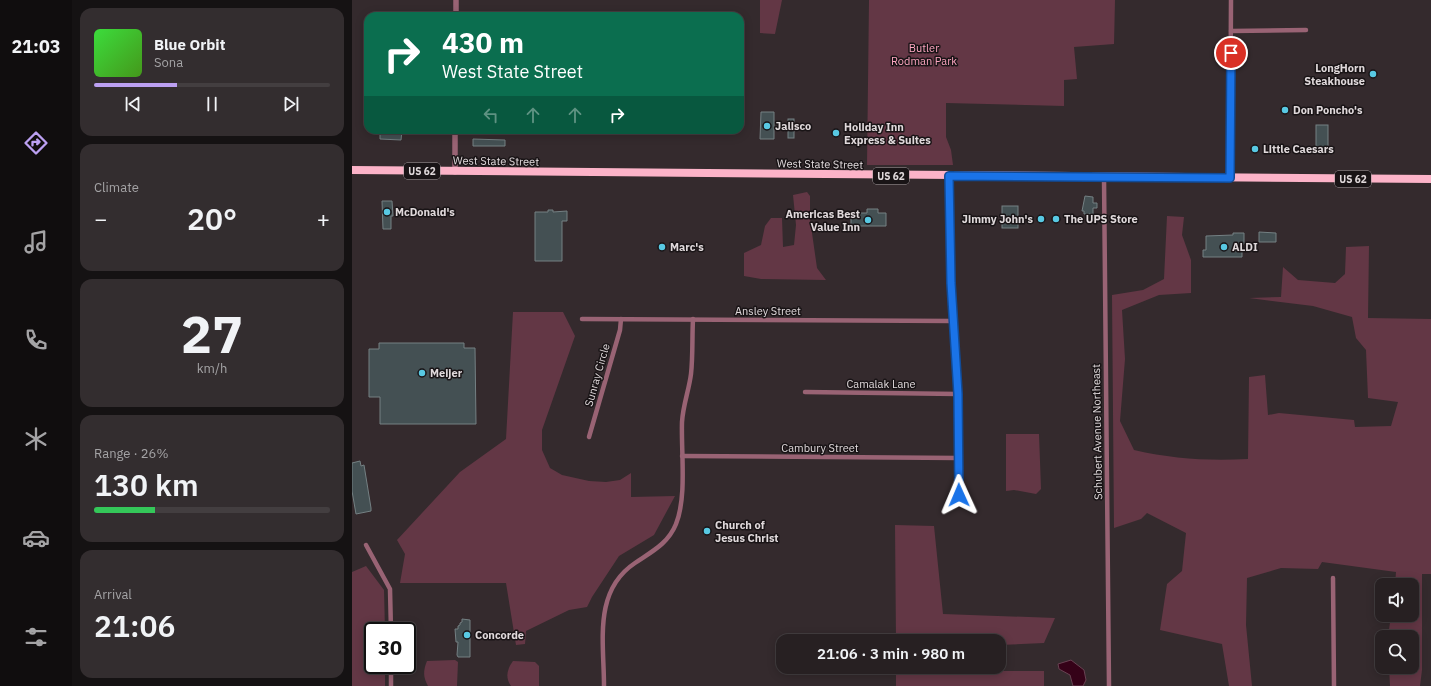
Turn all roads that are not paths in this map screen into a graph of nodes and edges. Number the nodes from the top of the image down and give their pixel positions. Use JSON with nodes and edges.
{"nodes":[{"id":1,"x":456,"y":0,"type":"edge"},
{"id":2,"x":1231,"y":0,"type":"edge"},
{"id":3,"x":456,"y":12,"type":"edge"},
{"id":4,"x":1306,"y":30,"type":"dead end"},
{"id":5,"x":1231,"y":31,"type":"junction"},
{"id":6,"x":455,"y":134,"type":"edge"},
{"id":7,"x":352,"y":170,"type":"edge"},
{"id":8,"x":455,"y":172,"type":"junction"},
{"id":9,"x":949,"y":176,"type":"junction"},
{"id":10,"x":1104,"y":178,"type":"junction"},
{"id":11,"x":1230,"y":178,"type":"junction"},
{"id":12,"x":1431,"y":179,"type":"edge"},
{"id":13,"x":582,"y":319,"type":"dead end"},
{"id":14,"x":621,"y":319,"type":"junction"},
{"id":15,"x":693,"y":319,"type":"junction"},
{"id":16,"x":953,"y":321,"type":"junction"},
{"id":17,"x":805,"y":392,"type":"dead end"},
{"id":18,"x":958,"y":394,"type":"junction"},
{"id":19,"x":589,"y":437,"type":"dead end"},
{"id":20,"x":682,"y":456,"type":"junction"},
{"id":21,"x":958,"y":458,"type":"junction"},
{"id":22,"x":959,"y":495,"type":"dead end"},
{"id":23,"x":366,"y":545,"type":"dead end"},
{"id":24,"x":1333,"y":578,"type":"dead end"},
{"id":25,"x":391,"y":622,"type":"edge"},
{"id":26,"x":391,"y":674,"type":"edge"},
{"id":27,"x":391,"y":686,"type":"edge"},
{"id":28,"x":604,"y":686,"type":"edge"},
{"id":29,"x":1109,"y":686,"type":"edge"},
{"id":30,"x":1334,"y":686,"type":"edge"}],
"edges":[{"from":1,"to":3,"type":"street"},
{"from":2,"to":5,"type":"street"},
{"from":4,"to":5,"type":"street"},
{"from":5,"to":11,"type":"street"},
{"from":6,"to":8,"type":"street"},
{"from":7,"to":8,"type":"highway","name":"West State Street","number":"US 62"},
{"from":8,"to":9,"type":"highway","name":"West State Street","number":"US 62"},
{"from":9,"to":10,"type":"highway","name":"West State Street","number":"US 62"},
{"from":9,"to":16,"type":"street"},
{"from":10,"to":11,"type":"highway","name":"West State Street","number":"US 62"},
{"from":10,"to":29,"type":"street","name":"Schubert Avenue Northeast"},
{"from":11,"to":12,"type":"highway","name":"West State Street","number":"US 62"},
{"from":13,"to":14,"type":"street","name":"Ansley Street"},
{"from":14,"to":15,"type":"street","name":"Ansley Street"},
{"from":14,"to":19,"type":"street","name":"Sunray Circle"},
{"from":15,"to":16,"type":"street","name":"Ansley Street"},
{"from":15,"to":20,"type":"street"},
{"from":16,"to":18,"type":"street"},
{"from":17,"to":18,"type":"street","name":"Camalak Lane"},
{"from":18,"to":21,"type":"street"},
{"from":20,"to":21,"type":"street","name":"Cambury Street"},
{"from":20,"to":28,"type":"street"},
{"from":21,"to":22,"type":"street"},
{"from":23,"to":25,"type":"street"},
{"from":24,"to":30,"type":"street"},
{"from":26,"to":27,"type":"street"}]}
